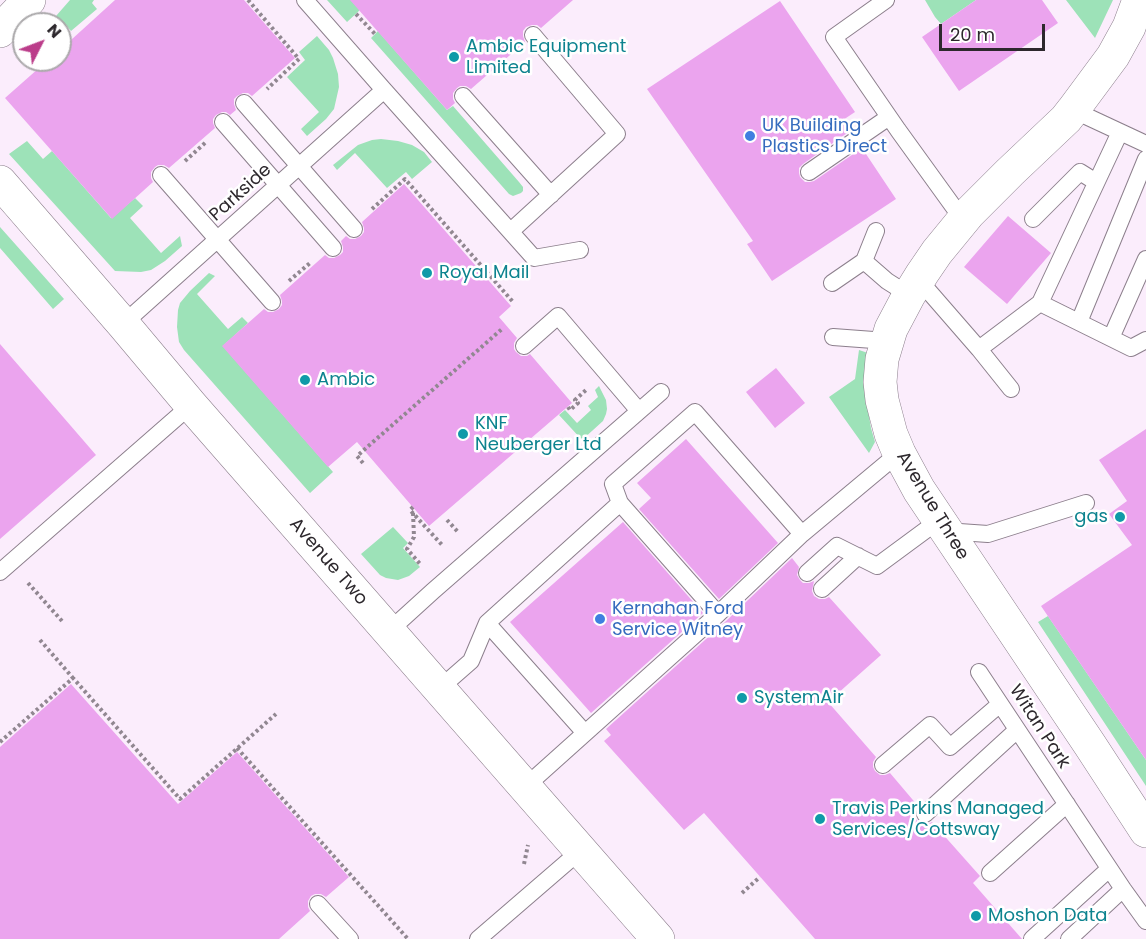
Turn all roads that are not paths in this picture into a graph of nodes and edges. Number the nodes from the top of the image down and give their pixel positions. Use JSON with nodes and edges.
{"nodes":[{"id":1,"x":29,"y":0,"type":"edge"},
{"id":2,"x":305,"y":0,"type":"edge"},
{"id":3,"x":886,"y":0,"type":"edge"},
{"id":4,"x":1139,"y":0,"type":"edge"},
{"id":5,"x":0,"y":31,"type":"edge"},
{"id":6,"x":533,"y":35,"type":"dead end"},
{"id":7,"x":384,"y":90,"type":"junction"},
{"id":8,"x":463,"y":96,"type":"dead end"},
{"id":9,"x":243,"y":103,"type":"dead end"},
{"id":10,"x":1073,"y":110,"type":"junction"},
{"id":11,"x":889,"y":117,"type":"junction"},
{"id":12,"x":223,"y":122,"type":"dead end"},
{"id":13,"x":1120,"y":132,"type":"junction"},
{"id":14,"x":1146,"y":144,"type":"edge"},
{"id":15,"x":1146,"y":159,"type":"edge"},
{"id":16,"x":300,"y":166,"type":"junction"},
{"id":17,"x":809,"y":172,"type":"dead end"},
{"id":18,"x":161,"y":175,"type":"dead end"},
{"id":19,"x":0,"y":182,"type":"edge"},
{"id":20,"x":1096,"y":182,"type":"junction"},
{"id":21,"x":278,"y":186,"type":"junction"},
{"id":22,"x":551,"y":195,"type":"junction"},
{"id":23,"x":1033,"y":219,"type":"dead end"},
{"id":24,"x":963,"y":220,"type":"junction"},
{"id":25,"x":354,"y":230,"type":"dead end"},
{"id":26,"x":511,"y":231,"type":"junction"},
{"id":27,"x":876,"y":231,"type":"dead end"},
{"id":28,"x":217,"y":240,"type":"junction"},
{"id":29,"x":333,"y":248,"type":"dead end"},
{"id":30,"x":580,"y":250,"type":"dead end"},
{"id":31,"x":1146,"y":259,"type":"edge"},
{"id":32,"x":864,"y":261,"type":"junction"},
{"id":33,"x":832,"y":283,"type":"dead end"},
{"id":34,"x":914,"y":287,"type":"junction"},
{"id":35,"x":272,"y":302,"type":"dead end"},
{"id":36,"x":1040,"y":303,"type":"junction"},
{"id":37,"x":1079,"y":322,"type":"junction"},
{"id":38,"x":123,"y":324,"type":"junction"},
{"id":39,"x":833,"y":337,"type":"dead end"},
{"id":40,"x":1112,"y":338,"type":"junction"},
{"id":41,"x":887,"y":340,"type":"junction"},
{"id":42,"x":1146,"y":340,"type":"edge"},
{"id":43,"x":524,"y":346,"type":"dead end"},
{"id":44,"x":979,"y":350,"type":"junction"},
{"id":45,"x":1011,"y":389,"type":"dead end"},
{"id":46,"x":661,"y":392,"type":"dead end"},
{"id":47,"x":191,"y":405,"type":"junction"},
{"id":48,"x":639,"y":411,"type":"junction"},
{"id":49,"x":899,"y":453,"type":"junction"},
{"id":50,"x":620,"y":503,"type":"junction"},
{"id":51,"x":1086,"y":503,"type":"dead end"},
{"id":52,"x":941,"y":526,"type":"junction"},
{"id":53,"x":802,"y":534,"type":"junction"},
{"id":54,"x":858,"y":556,"type":"junction"},
{"id":55,"x":0,"y":572,"type":"edge"},
{"id":56,"x":807,"y":573,"type":"dead end"},
{"id":57,"x":822,"y":589,"type":"dead end"},
{"id":58,"x":718,"y":614,"type":"junction"},
{"id":59,"x":487,"y":623,"type":"junction"},
{"id":60,"x":389,"y":631,"type":"junction"},
{"id":61,"x":979,"y":672,"type":"dead end"},
{"id":62,"x":439,"y":689,"type":"junction"},
{"id":63,"x":1000,"y":704,"type":"junction"},
{"id":64,"x":1017,"y":730,"type":"junction"},
{"id":65,"x":585,"y":733,"type":"junction"},
{"id":66,"x":884,"y":765,"type":"dead end"},
{"id":67,"x":525,"y":787,"type":"junction"},
{"id":68,"x":1067,"y":804,"type":"junction"},
{"id":69,"x":925,"y":814,"type":"dead end"},
{"id":70,"x":1146,"y":831,"type":"edge"},
{"id":71,"x":580,"y":851,"type":"junction"},
{"id":72,"x":1109,"y":869,"type":"junction"},
{"id":73,"x":990,"y":873,"type":"dead end"},
{"id":74,"x":1122,"y":889,"type":"junction"},
{"id":75,"x":318,"y":904,"type":"dead end"},
{"id":76,"x":1146,"y":921,"type":"edge"},
{"id":77,"x":350,"y":939,"type":"edge"},
{"id":78,"x":477,"y":939,"type":"edge"},
{"id":79,"x":658,"y":939,"type":"edge"},
{"id":80,"x":1032,"y":939,"type":"edge"},
{"id":81,"x":1069,"y":939,"type":"edge"}],
"edges":[{"from":1,"to":5,"type":"street"},
{"from":2,"to":7,"type":"lane"},
{"from":3,"to":11,"type":"lane"},
{"from":4,"to":10,"type":"street","name":"Avenue Three"},
{"from":6,"to":22,"type":"lane"},
{"from":7,"to":16,"type":"lane","name":"Parkside"},
{"from":7,"to":26,"type":"lane"},
{"from":8,"to":22,"type":"lane"},
{"from":9,"to":16,"type":"lane"},
{"from":10,"to":13,"type":"lane"},
{"from":10,"to":24,"type":"street","name":"Avenue Three"},
{"from":11,"to":17,"type":"lane"},
{"from":11,"to":24,"type":"lane"},
{"from":12,"to":21,"type":"lane"},
{"from":13,"to":14,"type":"lane"},
{"from":13,"to":20,"type":"lane"},
{"from":15,"to":37,"type":"lane"},
{"from":16,"to":21,"type":"lane","name":"Parkside"},
{"from":16,"to":25,"type":"lane"},
{"from":18,"to":28,"type":"lane"},
{"from":19,"to":38,"type":"street","name":"Avenue Two"},
{"from":20,"to":23,"type":"lane"},
{"from":20,"to":36,"type":"lane"},
{"from":21,"to":28,"type":"lane","name":"Parkside"},
{"from":21,"to":29,"type":"lane"},
{"from":22,"to":26,"type":"lane"},
{"from":24,"to":34,"type":"street","name":"Avenue Three"},
{"from":26,"to":30,"type":"lane"},
{"from":27,"to":32,"type":"lane"},
{"from":28,"to":35,"type":"lane"},
{"from":28,"to":38,"type":"lane","name":"Parkside"},
{"from":31,"to":40,"type":"lane"},
{"from":32,"to":33,"type":"lane"},
{"from":32,"to":34,"type":"lane"},
{"from":34,"to":41,"type":"street","name":"Avenue Three"},
{"from":34,"to":44,"type":"lane"},
{"from":36,"to":37,"type":"lane"},
{"from":36,"to":44,"type":"lane"},
{"from":37,"to":40,"type":"lane"},
{"from":38,"to":47,"type":"street","name":"Avenue Two"},
{"from":39,"to":41,"type":"lane"},
{"from":40,"to":42,"type":"lane"},
{"from":41,"to":49,"type":"street","name":"Avenue Three"},
{"from":43,"to":48,"type":"lane"},
{"from":44,"to":45,"type":"lane"},
{"from":46,"to":48,"type":"lane"},
{"from":47,"to":55,"type":"lane"},
{"from":47,"to":60,"type":"street","name":"Avenue Two"},
{"from":48,"to":60,"type":"lane"},
{"from":49,"to":52,"type":"street","name":"Avenue Three"},
{"from":49,"to":53,"type":"lane"},
{"from":50,"to":53,"type":"lane"},
{"from":50,"to":58,"type":"lane"},
{"from":50,"to":59,"type":"lane"},
{"from":51,"to":52,"type":"lane"},
{"from":52,"to":54,"type":"lane"},
{"from":52,"to":70,"type":"street","name":"Avenue Three"},
{"from":53,"to":58,"type":"lane"},
{"from":54,"to":56,"type":"lane"},
{"from":54,"to":57,"type":"lane"},
{"from":58,"to":65,"type":"lane"},
{"from":59,"to":62,"type":"lane"},
{"from":59,"to":65,"type":"lane"},
{"from":60,"to":62,"type":"street","name":"Avenue Two"},
{"from":61,"to":63,"type":"lane","name":"Witan Park"},
{"from":62,"to":67,"type":"street","name":"Avenue Two"},
{"from":63,"to":64,"type":"lane","name":"Witan Park"},
{"from":63,"to":66,"type":"lane"},
{"from":64,"to":68,"type":"lane","name":"Witan Park"},
{"from":64,"to":69,"type":"lane"},
{"from":65,"to":67,"type":"lane"},
{"from":67,"to":71,"type":"street","name":"Avenue Two"},
{"from":68,"to":72,"type":"lane","name":"Witan Park"},
{"from":68,"to":73,"type":"lane"},
{"from":71,"to":78,"type":"lane"},
{"from":71,"to":79,"type":"street","name":"Avenue Two"},
{"from":72,"to":74,"type":"lane","name":"Witan Park"},
{"from":72,"to":80,"type":"lane"},
{"from":74,"to":76,"type":"lane","name":"Witan Park"},
{"from":74,"to":81,"type":"lane"},
{"from":75,"to":77,"type":"lane"}]}
